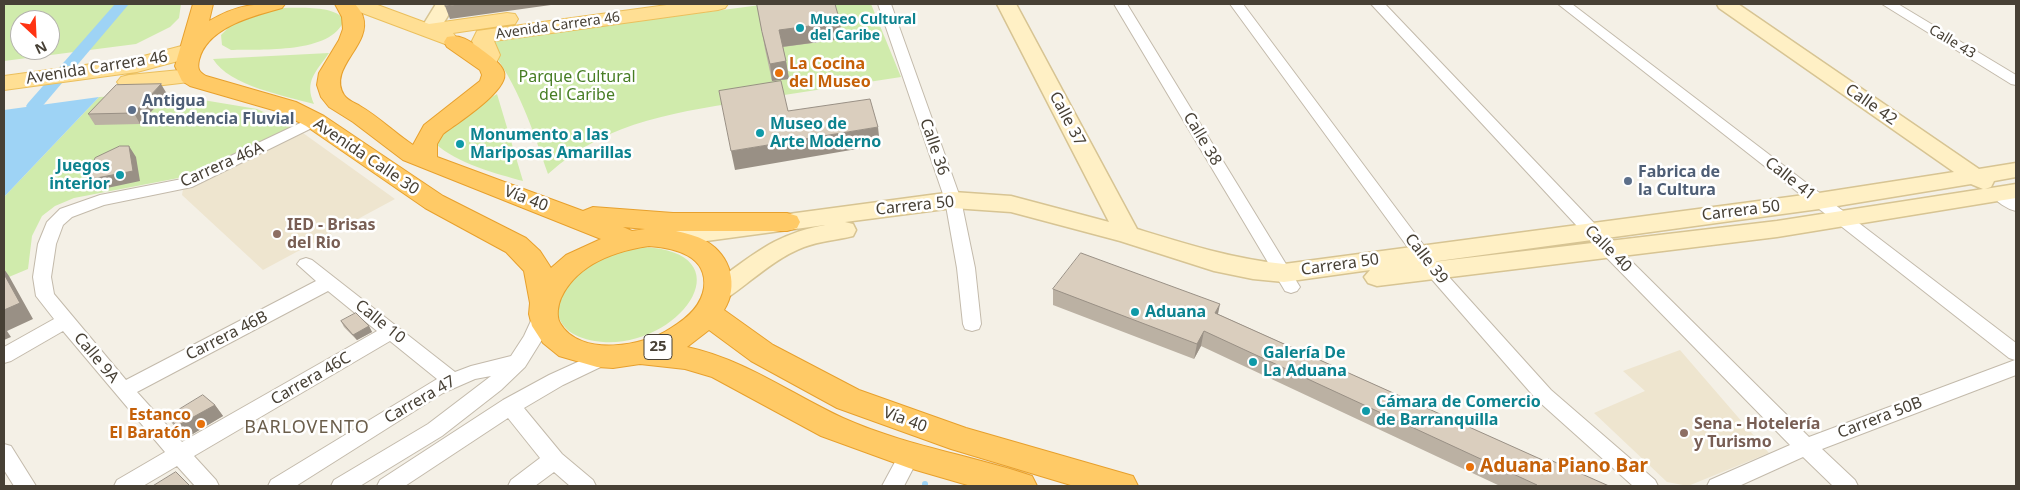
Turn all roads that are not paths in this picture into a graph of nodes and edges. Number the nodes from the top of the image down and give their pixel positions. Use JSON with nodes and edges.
{"nodes":[{"id":1,"x":203,"y":4,"type":"edge"},
{"id":2,"x":275,"y":4,"type":"edge"},
{"id":3,"x":345,"y":4,"type":"edge"},
{"id":4,"x":356,"y":4,"type":"edge"},
{"id":5,"x":445,"y":4,"type":"edge"},
{"id":6,"x":610,"y":4,"type":"edge"},
{"id":7,"x":718,"y":4,"type":"edge"},
{"id":8,"x":884,"y":4,"type":"edge"},
{"id":9,"x":1006,"y":4,"type":"edge"},
{"id":10,"x":1120,"y":4,"type":"edge"},
{"id":11,"x":1236,"y":4,"type":"edge"},
{"id":12,"x":1378,"y":4,"type":"edge"},
{"id":13,"x":1564,"y":4,"type":"edge"},
{"id":14,"x":1726,"y":4,"type":"edge"},
{"id":15,"x":1889,"y":4,"type":"edge"},
{"id":16,"x":430,"y":30,"type":"junction"},
{"id":17,"x":455,"y":42,"type":"joint"},
{"id":18,"x":189,"y":51,"type":"junction"},
{"id":19,"x":486,"y":62,"type":"junction"},
{"id":20,"x":109,"y":76,"type":"junction"},
{"id":21,"x":190,"y":76,"type":"junction"},
{"id":22,"x":2016,"y":80,"type":"edge"},
{"id":23,"x":4,"y":83,"type":"edge"},
{"id":24,"x":4,"y":99,"type":"edge"},
{"id":25,"x":316,"y":121,"type":"junction"},
{"id":26,"x":424,"y":159,"type":"junction"},
{"id":27,"x":2016,"y":170,"type":"edge"},
{"id":28,"x":1976,"y":177,"type":"junction"},
{"id":29,"x":2011,"y":197,"type":"edge"},
{"id":30,"x":1819,"y":201,"type":"junction"},
{"id":31,"x":954,"y":206,"type":"junction"},
{"id":32,"x":66,"y":213,"type":"joint"},
{"id":33,"x":564,"y":213,"type":"junction"},
{"id":34,"x":1841,"y":219,"type":"junction"},
{"id":35,"x":787,"y":222,"type":"junction"},
{"id":36,"x":1589,"y":231,"type":"junction"},
{"id":37,"x":1128,"y":236,"type":"junction"},
{"id":38,"x":669,"y":238,"type":"junction"},
{"id":39,"x":628,"y":240,"type":"junction"},
{"id":40,"x":1609,"y":250,"type":"junction"},
{"id":41,"x":1427,"y":262,"type":"junction"},
{"id":42,"x":306,"y":264,"type":"dead end"},
{"id":43,"x":1287,"y":280,"type":"junction"},
{"id":44,"x":330,"y":282,"type":"junction"},
{"id":45,"x":713,"y":303,"type":"junction"},
{"id":46,"x":544,"y":308,"type":"junction"},
{"id":47,"x":66,"y":322,"type":"junction"},
{"id":48,"x":972,"y":324,"type":"dead end"},
{"id":49,"x":392,"y":331,"type":"junction"},
{"id":50,"x":2016,"y":353,"type":"edge"},
{"id":51,"x":4,"y":356,"type":"edge"},
{"id":52,"x":614,"y":356,"type":"junction"},
{"id":53,"x":518,"y":362,"type":"junction"},
{"id":54,"x":2016,"y":367,"type":"edge"},
{"id":55,"x":452,"y":381,"type":"junction"},
{"id":56,"x":123,"y":390,"type":"junction"},
{"id":57,"x":510,"y":406,"type":"junction"},
{"id":58,"x":1805,"y":447,"type":"junction"},
{"id":59,"x":4,"y":452,"type":"edge"},
{"id":60,"x":179,"y":454,"type":"junction"},
{"id":61,"x":909,"y":455,"type":"junction"},
{"id":62,"x":554,"y":460,"type":"junction"},
{"id":63,"x":25,"y":486,"type":"edge"},
{"id":64,"x":125,"y":486,"type":"edge"},
{"id":65,"x":208,"y":486,"type":"edge"},
{"id":66,"x":279,"y":486,"type":"edge"},
{"id":67,"x":342,"y":486,"type":"edge"},
{"id":68,"x":388,"y":486,"type":"edge"},
{"id":69,"x":519,"y":486,"type":"edge"},
{"id":70,"x":585,"y":486,"type":"edge"},
{"id":71,"x":893,"y":486,"type":"edge"},
{"id":72,"x":1020,"y":486,"type":"edge"},
{"id":73,"x":1121,"y":486,"type":"edge"},
{"id":74,"x":1647,"y":486,"type":"edge"},
{"id":75,"x":1718,"y":486,"type":"edge"},
{"id":76,"x":1847,"y":486,"type":"edge"}],
"edges":[{"from":1,"to":18,"type":"highway"},
{"from":2,"to":18,"type":"highway"},
{"from":3,"to":26,"type":"highway","name":"Vía 40"},
{"from":4,"to":16,"type":"main road","name":"Avenida Carrera 46"},
{"from":5,"to":16,"type":"street"},
{"from":6,"to":16,"type":"main road","name":"Avenida Carrera 46"},
{"from":7,"to":19,"type":"main road","name":"Avenida Carrera 46"},
{"from":8,"to":31,"type":"street","name":"Calle 36"},
{"from":9,"to":37,"type":"street","name":"Calle 37"},
{"from":10,"to":43,"type":"street","name":"Calle 38"},
{"from":11,"to":41,"type":"street","name":"Calle 39"},
{"from":12,"to":36,"type":"street","name":"Calle 40"},
{"from":13,"to":30,"type":"street","name":"Calle 41"},
{"from":14,"to":28,"type":"street","name":"Calle 42"},
{"from":15,"to":22,"type":"street","name":"Calle 43"},
{"from":16,"to":17,"type":"main road"},
{"from":17,"to":19,"type":"highway"},
{"from":18,"to":20,"type":"main road","name":"Avenida Carrera 46"},
{"from":18,"to":21,"type":"highway"},
{"from":19,"to":26,"type":"highway"},
{"from":20,"to":21,"type":"main road","name":"Avenida Carrera 46"},
{"from":20,"to":23,"type":"main road","name":"Avenida Carrera 46"},
{"from":20,"to":24,"type":"main road","name":"Avenida Carrera 46"},
{"from":21,"to":25,"type":"highway","name":"Avenida Calle 30","number":"25"},
{"from":25,"to":32,"type":"street","name":"Carrera 46A"},
{"from":25,"to":46,"type":"highway","name":"Avenida Calle 30","number":"25"},
{"from":26,"to":33,"type":"highway","name":"Vía 40"},
{"from":27,"to":28,"type":"street","name":"Carrera 50"},
{"from":28,"to":29,"type":"street","name":"Calle 42"},
{"from":28,"to":30,"type":"street","name":"Carrera 50"},
{"from":29,"to":34,"type":"street","name":"Carrera 50"},
{"from":30,"to":34,"type":"street","name":"Calle 41"},
{"from":30,"to":36,"type":"street","name":"Carrera 50"},
{"from":31,"to":35,"type":"street","name":"Carrera 50"},
{"from":31,"to":37,"type":"street","name":"Carrera 50"},
{"from":31,"to":43,"type":"street","name":"Carrera 50"},
{"from":31,"to":45,"type":"street","name":"Carrera 50"},
{"from":31,"to":48,"type":"street","name":"Calle 36"},
{"from":32,"to":47,"type":"street","name":"Calle 9A"},
{"from":33,"to":35,"type":"highway"},
{"from":33,"to":39,"type":"highway","name":"Vía 40"},
{"from":34,"to":40,"type":"street","name":"Carrera 50"},
{"from":34,"to":50,"type":"street","name":"Calle 41"},
{"from":35,"to":38,"type":"street","name":"Carrera 50"},
{"from":36,"to":40,"type":"street","name":"Calle 40"},
{"from":36,"to":41,"type":"street","name":"Carrera 50"},
{"from":37,"to":43,"type":"street","name":"Carrera 50"},
{"from":38,"to":39,"type":"highway"},
{"from":38,"to":45,"type":"highway"},
{"from":39,"to":46,"type":"highway"},
{"from":40,"to":41,"type":"street","name":"Carrera 50"},
{"from":40,"to":58,"type":"street","name":"Calle 40"},
{"from":41,"to":43,"type":"street","name":"Carrera 50"},
{"from":41,"to":74,"type":"street","name":"Calle 39"},
{"from":42,"to":44,"type":"street","name":"Calle 10"},
{"from":44,"to":49,"type":"street","name":"Calle 10"},
{"from":44,"to":56,"type":"street","name":"Carrera 46B"},
{"from":45,"to":52,"type":"highway","number":"25"},
{"from":45,"to":73,"type":"highway","name":"Vía 40"},
{"from":46,"to":52,"type":"highway","number":"25"},
{"from":46,"to":53,"type":"street"},
{"from":47,"to":51,"type":"street"},
{"from":47,"to":56,"type":"street","name":"Calle 9A"},
{"from":49,"to":55,"type":"street","name":"Calle 10"},
{"from":49,"to":60,"type":"street","name":"Carrera 46C"},
{"from":52,"to":57,"type":"street"},
{"from":52,"to":61,"type":"highway","name":"Vía 40"},
{"from":53,"to":55,"type":"street","name":"Carrera 47"},
{"from":53,"to":67,"type":"street"},
{"from":54,"to":58,"type":"street","name":"Carrera 50B"},
{"from":55,"to":66,"type":"street","name":"Carrera 47"},
{"from":56,"to":60,"type":"street","name":"Calle 9A"},
{"from":57,"to":62,"type":"street"},
{"from":57,"to":68,"type":"street"},
{"from":58,"to":75,"type":"street","name":"Carrera 50B"},
{"from":58,"to":76,"type":"street","name":"Calle 40"},
{"from":59,"to":63,"type":"street"},
{"from":60,"to":64,"type":"street","name":"Carrera 46C"},
{"from":60,"to":65,"type":"street","name":"Calle 9A"},
{"from":61,"to":71,"type":"street"},
{"from":61,"to":72,"type":"highway","name":"Vía 40"},
{"from":62,"to":69,"type":"street"},
{"from":62,"to":70,"type":"street"}]}
